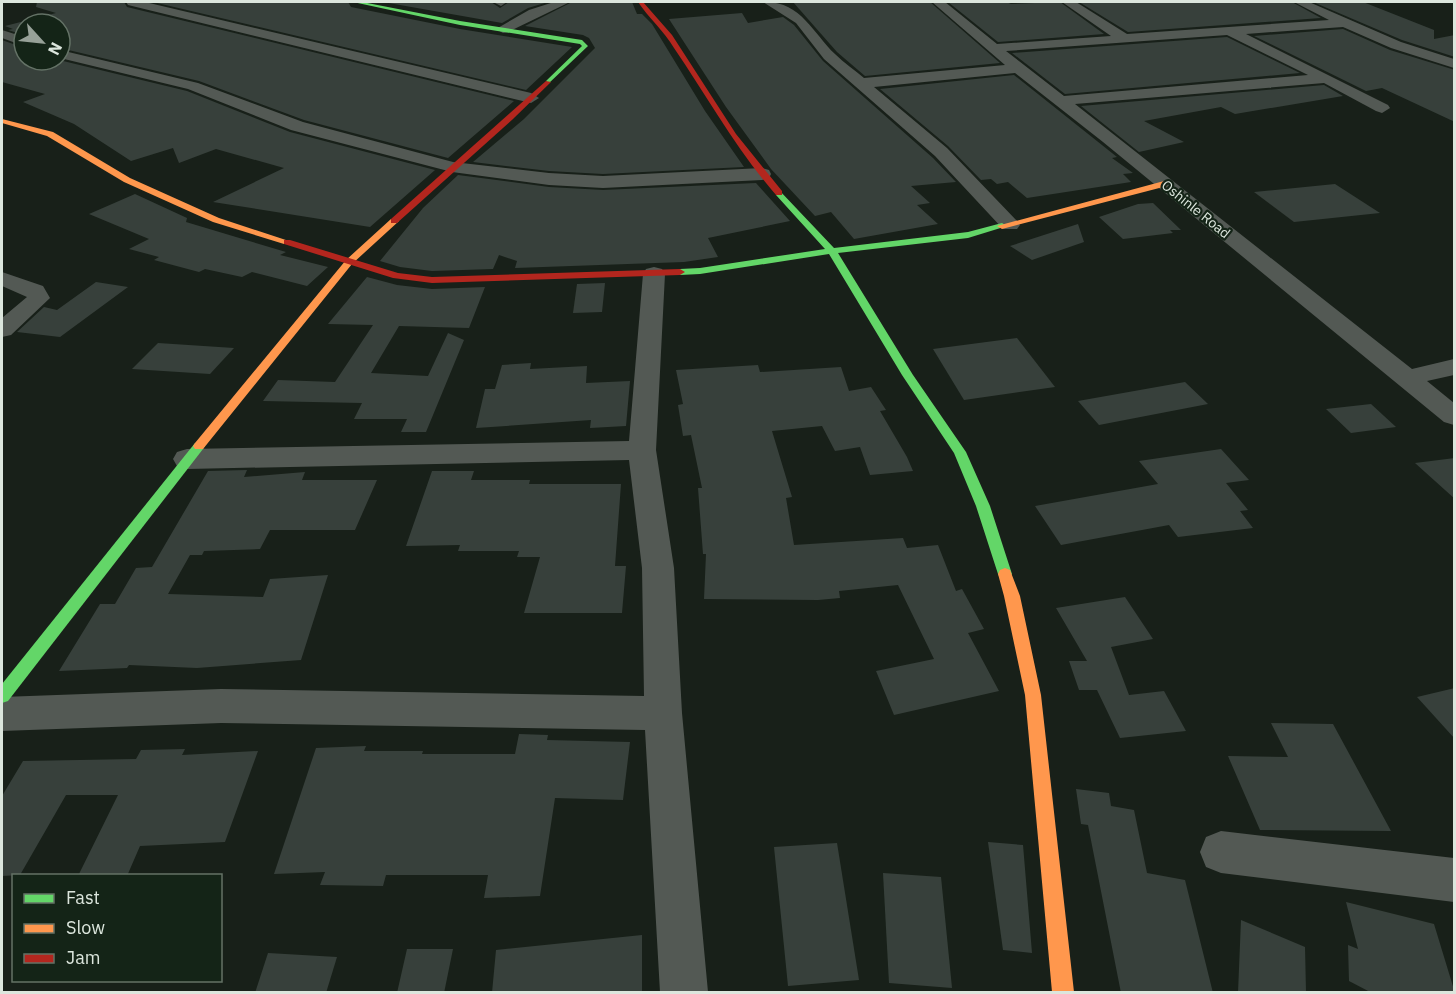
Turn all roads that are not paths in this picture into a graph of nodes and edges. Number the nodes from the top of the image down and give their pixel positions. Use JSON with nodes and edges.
{"nodes":[{"id":1,"x":132,"y":2,"type":"edge"},
{"id":2,"x":356,"y":2,"type":"edge"},
{"id":3,"x":564,"y":2,"type":"edge"},
{"id":4,"x":640,"y":2,"type":"edge"},
{"id":5,"x":769,"y":2,"type":"edge"},
{"id":6,"x":938,"y":2,"type":"edge"},
{"id":7,"x":1068,"y":2,"type":"edge"},
{"id":8,"x":1300,"y":2,"type":"edge"},
{"id":9,"x":1345,"y":23,"type":"junction"},
{"id":10,"x":503,"y":29,"type":"junction"},
{"id":11,"x":1228,"y":30,"type":"junction"},
{"id":12,"x":1122,"y":37,"type":"junction"},
{"id":13,"x":993,"y":48,"type":"junction"},
{"id":14,"x":72,"y":57,"type":"edge"},
{"id":15,"x":1455,"y":64,"type":"edge"},
{"id":16,"x":1018,"y":68,"type":"junction"},
{"id":17,"x":1326,"y":78,"type":"junction"},
{"id":18,"x":863,"y":82,"type":"junction"},
{"id":19,"x":531,"y":98,"type":"junction"},
{"id":20,"x":1060,"y":101,"type":"junction"},
{"id":21,"x":1382,"y":108,"type":"dead end"},
{"id":22,"x":2,"y":121,"type":"edge"},
{"id":23,"x":452,"y":167,"type":"junction"},
{"id":24,"x":762,"y":174,"type":"junction"},
{"id":25,"x":1164,"y":184,"type":"junction"},
{"id":26,"x":1010,"y":225,"type":"junction"},
{"id":27,"x":832,"y":251,"type":"junction"},
{"id":28,"x":349,"y":262,"type":"junction"},
{"id":29,"x":654,"y":274,"type":"junction"},
{"id":30,"x":2,"y":279,"type":"edge"},
{"id":31,"x":2,"y":330,"type":"edge"},
{"id":32,"x":1455,"y":367,"type":"edge"},
{"id":33,"x":1407,"y":378,"type":"junction"},
{"id":34,"x":1455,"y":416,"type":"edge"},
{"id":35,"x":642,"y":450,"type":"junction"},
{"id":36,"x":187,"y":459,"type":"junction"},
{"id":37,"x":2,"y":696,"type":"edge"},
{"id":38,"x":663,"y":713,"type":"junction"},
{"id":39,"x":2,"y":714,"type":"edge"},
{"id":40,"x":1221,"y":852,"type":"dead end"},
{"id":41,"x":1455,"y":880,"type":"edge"},
{"id":42,"x":684,"y":993,"type":"edge"},
{"id":43,"x":1063,"y":993,"type":"edge"}],
"edges":[{"from":1,"to":19,"type":"street"},
{"from":2,"to":10,"type":"street"},
{"from":3,"to":10,"type":"street"},
{"from":4,"to":24,"type":"street"},
{"from":5,"to":18,"type":"street"},
{"from":6,"to":13,"type":"street","name":"Oshinle Road"},
{"from":7,"to":12,"type":"street"},
{"from":8,"to":9,"type":"street"},
{"from":9,"to":11,"type":"street"},
{"from":9,"to":15,"type":"street"},
{"from":10,"to":19,"type":"street"},
{"from":11,"to":12,"type":"street"},
{"from":11,"to":17,"type":"street"},
{"from":12,"to":13,"type":"street"},
{"from":13,"to":16,"type":"street","name":"Oshinle Road"},
{"from":14,"to":23,"type":"street"},
{"from":16,"to":18,"type":"street"},
{"from":16,"to":20,"type":"street","name":"Oshinle Road"},
{"from":17,"to":20,"type":"street"},
{"from":17,"to":21,"type":"street"},
{"from":18,"to":26,"type":"street"},
{"from":19,"to":23,"type":"street"},
{"from":20,"to":25,"type":"street","name":"Oshinle Road"},
{"from":22,"to":28,"type":"street"},
{"from":23,"to":24,"type":"street"},
{"from":23,"to":28,"type":"street"},
{"from":24,"to":27,"type":"street"},
{"from":25,"to":26,"type":"street"},
{"from":25,"to":33,"type":"street","name":"Oshinle Road"},
{"from":26,"to":27,"type":"street"},
{"from":27,"to":29,"type":"street"},
{"from":27,"to":43,"type":"street"},
{"from":28,"to":29,"type":"street"},
{"from":28,"to":36,"type":"street"},
{"from":29,"to":35,"type":"street"},
{"from":30,"to":31,"type":"street"},
{"from":32,"to":33,"type":"street"},
{"from":33,"to":34,"type":"street","name":"Oshinle Road"},
{"from":35,"to":36,"type":"street"},
{"from":35,"to":38,"type":"street"},
{"from":36,"to":37,"type":"street"},
{"from":38,"to":39,"type":"street"},
{"from":38,"to":42,"type":"street"},
{"from":40,"to":41,"type":"street"}]}
